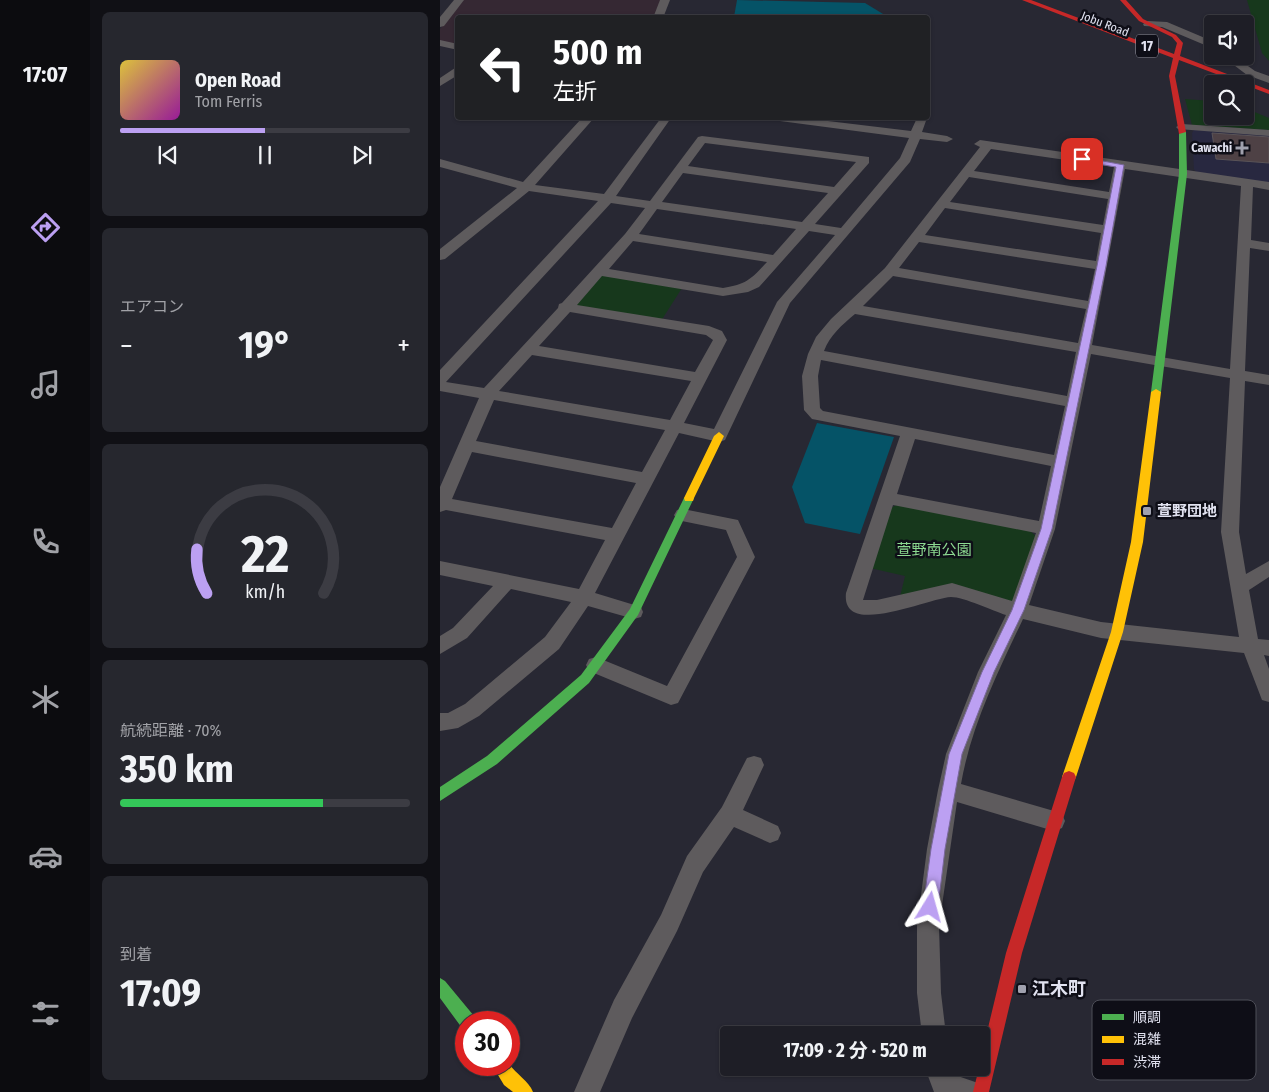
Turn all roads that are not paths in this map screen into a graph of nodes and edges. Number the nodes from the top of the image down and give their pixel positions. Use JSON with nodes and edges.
{"nodes":[{"id":1,"x":459,"y":0,"type":"edge"},
{"id":2,"x":666,"y":0,"type":"edge"},
{"id":3,"x":1123,"y":0,"type":"edge"},
{"id":4,"x":1019,"y":2,"type":"edge"},
{"id":5,"x":659,"y":15,"type":"edge"},
{"id":6,"x":440,"y":24,"type":"edge"},
{"id":7,"x":1148,"y":24,"type":"junction"},
{"id":8,"x":1204,"y":42,"type":"edge"},
{"id":9,"x":440,"y":43,"type":"edge"},
{"id":10,"x":455,"y":46,"type":"edge"},
{"id":11,"x":1177,"y":62,"type":"junction"},
{"id":12,"x":1239,"y":65,"type":"edge"},
{"id":13,"x":455,"y":71,"type":"edge"},
{"id":14,"x":1205,"y":75,"type":"edge"},
{"id":15,"x":442,"y":80,"type":"edge"},
{"id":16,"x":1269,"y":80,"type":"edge"},
{"id":17,"x":455,"y":81,"type":"edge"},
{"id":18,"x":1269,"y":92,"type":"edge"},
{"id":19,"x":1254,"y":95,"type":"edge"},
{"id":20,"x":1269,"y":100,"type":"edge"},
{"id":21,"x":586,"y":120,"type":"edge"},
{"id":22,"x":665,"y":120,"type":"edge"},
{"id":23,"x":796,"y":120,"type":"edge"},
{"id":24,"x":921,"y":120,"type":"edge"},
{"id":25,"x":1182,"y":127,"type":"junction"},
{"id":26,"x":1269,"y":133,"type":"edge"},
{"id":27,"x":916,"y":135,"type":"junction"},
{"id":28,"x":947,"y":139,"type":"dead end"},
{"id":29,"x":440,"y":163,"type":"edge"},
{"id":30,"x":1120,"y":165,"type":"junction"},
{"id":31,"x":682,"y":169,"type":"junction"},
{"id":32,"x":964,"y":173,"type":"junction"},
{"id":33,"x":1183,"y":174,"type":"junction"},
{"id":34,"x":1247,"y":183,"type":"junction"},
{"id":35,"x":1269,"y":186,"type":"edge"},
{"id":36,"x":526,"y":187,"type":"junction"},
{"id":37,"x":838,"y":191,"type":"junction"},
{"id":38,"x":1114,"y":196,"type":"junction"},
{"id":39,"x":608,"y":198,"type":"junction"},
{"id":40,"x":942,"y":204,"type":"junction"},
{"id":41,"x":655,"y":205,"type":"junction"},
{"id":42,"x":806,"y":226,"type":"junction"},
{"id":43,"x":1103,"y":229,"type":"dead end"},
{"id":44,"x":844,"y":232,"type":"junction"},
{"id":45,"x":630,"y":237,"type":"junction"},
{"id":46,"x":917,"y":238,"type":"junction"},
{"id":47,"x":1245,"y":243,"type":"junction"},
{"id":48,"x":1269,"y":246,"type":"edge"},
{"id":49,"x":440,"y":256,"type":"edge"},
{"id":50,"x":776,"y":259,"type":"junction"},
{"id":51,"x":1102,"y":266,"type":"junction"},
{"id":52,"x":597,"y":271,"type":"junction"},
{"id":53,"x":890,"y":271,"type":"junction"},
{"id":54,"x":1093,"y":306,"type":"junction"},
{"id":55,"x":564,"y":307,"type":"junction"},
{"id":56,"x":852,"y":309,"type":"junction"},
{"id":57,"x":528,"y":348,"type":"junction"},
{"id":58,"x":1084,"y":348,"type":"junction"},
{"id":59,"x":815,"y":354,"type":"junction"},
{"id":60,"x":1159,"y":361,"type":"junction"},
{"id":61,"x":1238,"y":375,"type":"junction"},
{"id":62,"x":700,"y":378,"type":"junction"},
{"id":63,"x":440,"y":379,"type":"edge"},
{"id":64,"x":1269,"y":380,"type":"edge"},
{"id":65,"x":440,"y":386,"type":"edge"},
{"id":66,"x":488,"y":393,"type":"junction"},
{"id":67,"x":1073,"y":402,"type":"junction"},
{"id":68,"x":674,"y":426,"type":"junction"},
{"id":69,"x":909,"y":433,"type":"junction"},
{"id":70,"x":719,"y":436,"type":"junction"},
{"id":71,"x":466,"y":444,"type":"junction"},
{"id":72,"x":1060,"y":462,"type":"junction"},
{"id":73,"x":645,"y":479,"type":"junction"},
{"id":74,"x":888,"y":498,"type":"junction"},
{"id":75,"x":441,"y":504,"type":"edge"},
{"id":76,"x":682,"y":515,"type":"junction"},
{"id":77,"x":1046,"y":529,"type":"junction"},
{"id":78,"x":617,"y":536,"type":"junction"},
{"id":79,"x":440,"y":568,"type":"edge"},
{"id":80,"x":1269,"y":568,"type":"edge"},
{"id":81,"x":507,"y":582,"type":"junction"},
{"id":82,"x":1239,"y":588,"type":"junction"},
{"id":83,"x":584,"y":597,"type":"junction"},
{"id":84,"x":1018,"y":610,"type":"junction"},
{"id":85,"x":634,"y":612,"type":"junction"},
{"id":86,"x":1117,"y":632,"type":"junction"},
{"id":87,"x":1250,"y":645,"type":"junction"},
{"id":88,"x":440,"y":646,"type":"edge"},
{"id":89,"x":1269,"y":648,"type":"edge"},
{"id":90,"x":596,"y":665,"type":"junction"},
{"id":91,"x":1269,"y":694,"type":"edge"},
{"id":92,"x":440,"y":722,"type":"edge"},
{"id":93,"x":754,"y":765,"type":"dead end"},
{"id":94,"x":949,"y":790,"type":"junction"},
{"id":95,"x":440,"y":795,"type":"edge"},
{"id":96,"x":730,"y":814,"type":"junction"},
{"id":97,"x":1054,"y":821,"type":"junction"},
{"id":98,"x":770,"y":833,"type":"dead end"},
{"id":99,"x":440,"y":986,"type":"edge"},
{"id":100,"x":459,"y":1011,"type":"edge"},
{"id":101,"x":933,"y":1026,"type":"edge"},
{"id":102,"x":508,"y":1076,"type":"edge"},
{"id":103,"x":940,"y":1076,"type":"edge"},
{"id":104,"x":525,"y":1092,"type":"edge"},
{"id":105,"x":587,"y":1092,"type":"edge"},
{"id":106,"x":969,"y":1092,"type":"edge"},
{"id":107,"x":980,"y":1092,"type":"edge"}],
"edges":[{"from":1,"to":6,"type":"street"},
{"from":2,"to":5,"type":"street"},
{"from":3,"to":7,"type":"main road"},
{"from":4,"to":11,"type":"main road","name":"Jobu Road","number":"17"},
{"from":7,"to":8,"type":"street"},
{"from":7,"to":11,"type":"main road"},
{"from":9,"to":10,"type":"street"},
{"from":11,"to":14,"type":"main road","name":"Jobu Road","number":"17"},
{"from":11,"to":18,"type":"main road","name":"Jobu Road","number":"17"},
{"from":11,"to":25,"type":"main road"},
{"from":12,"to":16,"type":"street"},
{"from":13,"to":15,"type":"street"},
{"from":15,"to":17,"type":"street"},
{"from":19,"to":20,"type":"main road"},
{"from":21,"to":36,"type":"street"},
{"from":22,"to":39,"type":"street"},
{"from":23,"to":27,"type":"street"},
{"from":24,"to":27,"type":"street"},
{"from":25,"to":26,"type":"street"},
{"from":25,"to":33,"type":"main road"},
{"from":27,"to":28,"type":"street"},
{"from":27,"to":44,"type":"street"},
{"from":29,"to":36,"type":"street"},
{"from":30,"to":32,"type":"street"},
{"from":30,"to":33,"type":"street"},
{"from":30,"to":38,"type":"street"},
{"from":31,"to":37,"type":"street"},
{"from":31,"to":37,"type":"street"},
{"from":31,"to":41,"type":"street"},
{"from":32,"to":38,"type":"street"},
{"from":32,"to":40,"type":"street"},
{"from":33,"to":34,"type":"street"},
{"from":33,"to":60,"type":"main road"},
{"from":34,"to":35,"type":"street"},
{"from":34,"to":47,"type":"street"},
{"from":36,"to":39,"type":"street"},
{"from":36,"to":49,"type":"street"},
{"from":37,"to":42,"type":"street"},
{"from":38,"to":51,"type":"street"},
{"from":39,"to":41,"type":"street"},
{"from":39,"to":63,"type":"street"},
{"from":40,"to":43,"type":"street"},
{"from":40,"to":46,"type":"street"},
{"from":41,"to":42,"type":"street"},
{"from":41,"to":45,"type":"street"},
{"from":42,"to":44,"type":"street"},
{"from":42,"to":50,"type":"street"},
{"from":44,"to":70,"type":"street"},
{"from":45,"to":50,"type":"street"},
{"from":45,"to":52,"type":"street"},
{"from":46,"to":51,"type":"street"},
{"from":46,"to":53,"type":"street"},
{"from":47,"to":48,"type":"street"},
{"from":47,"to":61,"type":"street"},
{"from":50,"to":52,"type":"street"},
{"from":51,"to":54,"type":"street"},
{"from":52,"to":55,"type":"street"},
{"from":53,"to":54,"type":"street"},
{"from":53,"to":56,"type":"street"},
{"from":54,"to":58,"type":"street"},
{"from":55,"to":57,"type":"street"},
{"from":55,"to":62,"type":"street"},
{"from":56,"to":58,"type":"street"},
{"from":56,"to":59,"type":"street"},
{"from":57,"to":62,"type":"street"},
{"from":57,"to":66,"type":"street"},
{"from":58,"to":60,"type":"street"},
{"from":58,"to":67,"type":"street"},
{"from":59,"to":67,"type":"street"},
{"from":59,"to":69,"type":"street"},
{"from":60,"to":61,"type":"street"},
{"from":60,"to":86,"type":"main road"},
{"from":61,"to":64,"type":"street"},
{"from":61,"to":82,"type":"street"},
{"from":62,"to":68,"type":"street"},
{"from":65,"to":66,"type":"street"},
{"from":66,"to":68,"type":"street"},
{"from":66,"to":71,"type":"street"},
{"from":67,"to":72,"type":"street"},
{"from":68,"to":70,"type":"street"},
{"from":68,"to":73,"type":"street"},
{"from":69,"to":72,"type":"street"},
{"from":69,"to":74,"type":"street"},
{"from":70,"to":76,"type":"main road"},
{"from":71,"to":73,"type":"street"},
{"from":71,"to":75,"type":"street"},
{"from":72,"to":77,"type":"street"},
{"from":73,"to":78,"type":"street"},
{"from":74,"to":77,"type":"street"},
{"from":74,"to":84,"type":"street"},
{"from":75,"to":78,"type":"street"},
{"from":76,"to":85,"type":"main road"},
{"from":76,"to":90,"type":"street"},
{"from":77,"to":84,"type":"street"},
{"from":78,"to":83,"type":"street"},
{"from":79,"to":81,"type":"street"},
{"from":80,"to":82,"type":"street"},
{"from":81,"to":83,"type":"street"},
{"from":81,"to":88,"type":"street"},
{"from":82,"to":87,"type":"street"},
{"from":83,"to":85,"type":"street"},
{"from":83,"to":92,"type":"street"},
{"from":84,"to":86,"type":"street"},
{"from":84,"to":94,"type":"street"},
{"from":85,"to":90,"type":"main road"},
{"from":86,"to":87,"type":"street"},
{"from":86,"to":97,"type":"main road"},
{"from":87,"to":89,"type":"street"},
{"from":87,"to":91,"type":"street"},
{"from":90,"to":95,"type":"main road"},
{"from":93,"to":96,"type":"street"},
{"from":94,"to":97,"type":"street"},
{"from":94,"to":101,"type":"street"},
{"from":96,"to":98,"type":"street"},
{"from":96,"to":105,"type":"street"},
{"from":97,"to":107,"type":"main road"},
{"from":99,"to":100,"type":"main road"},
{"from":102,"to":104,"type":"main road"},
{"from":103,"to":106,"type":"street"}]}
